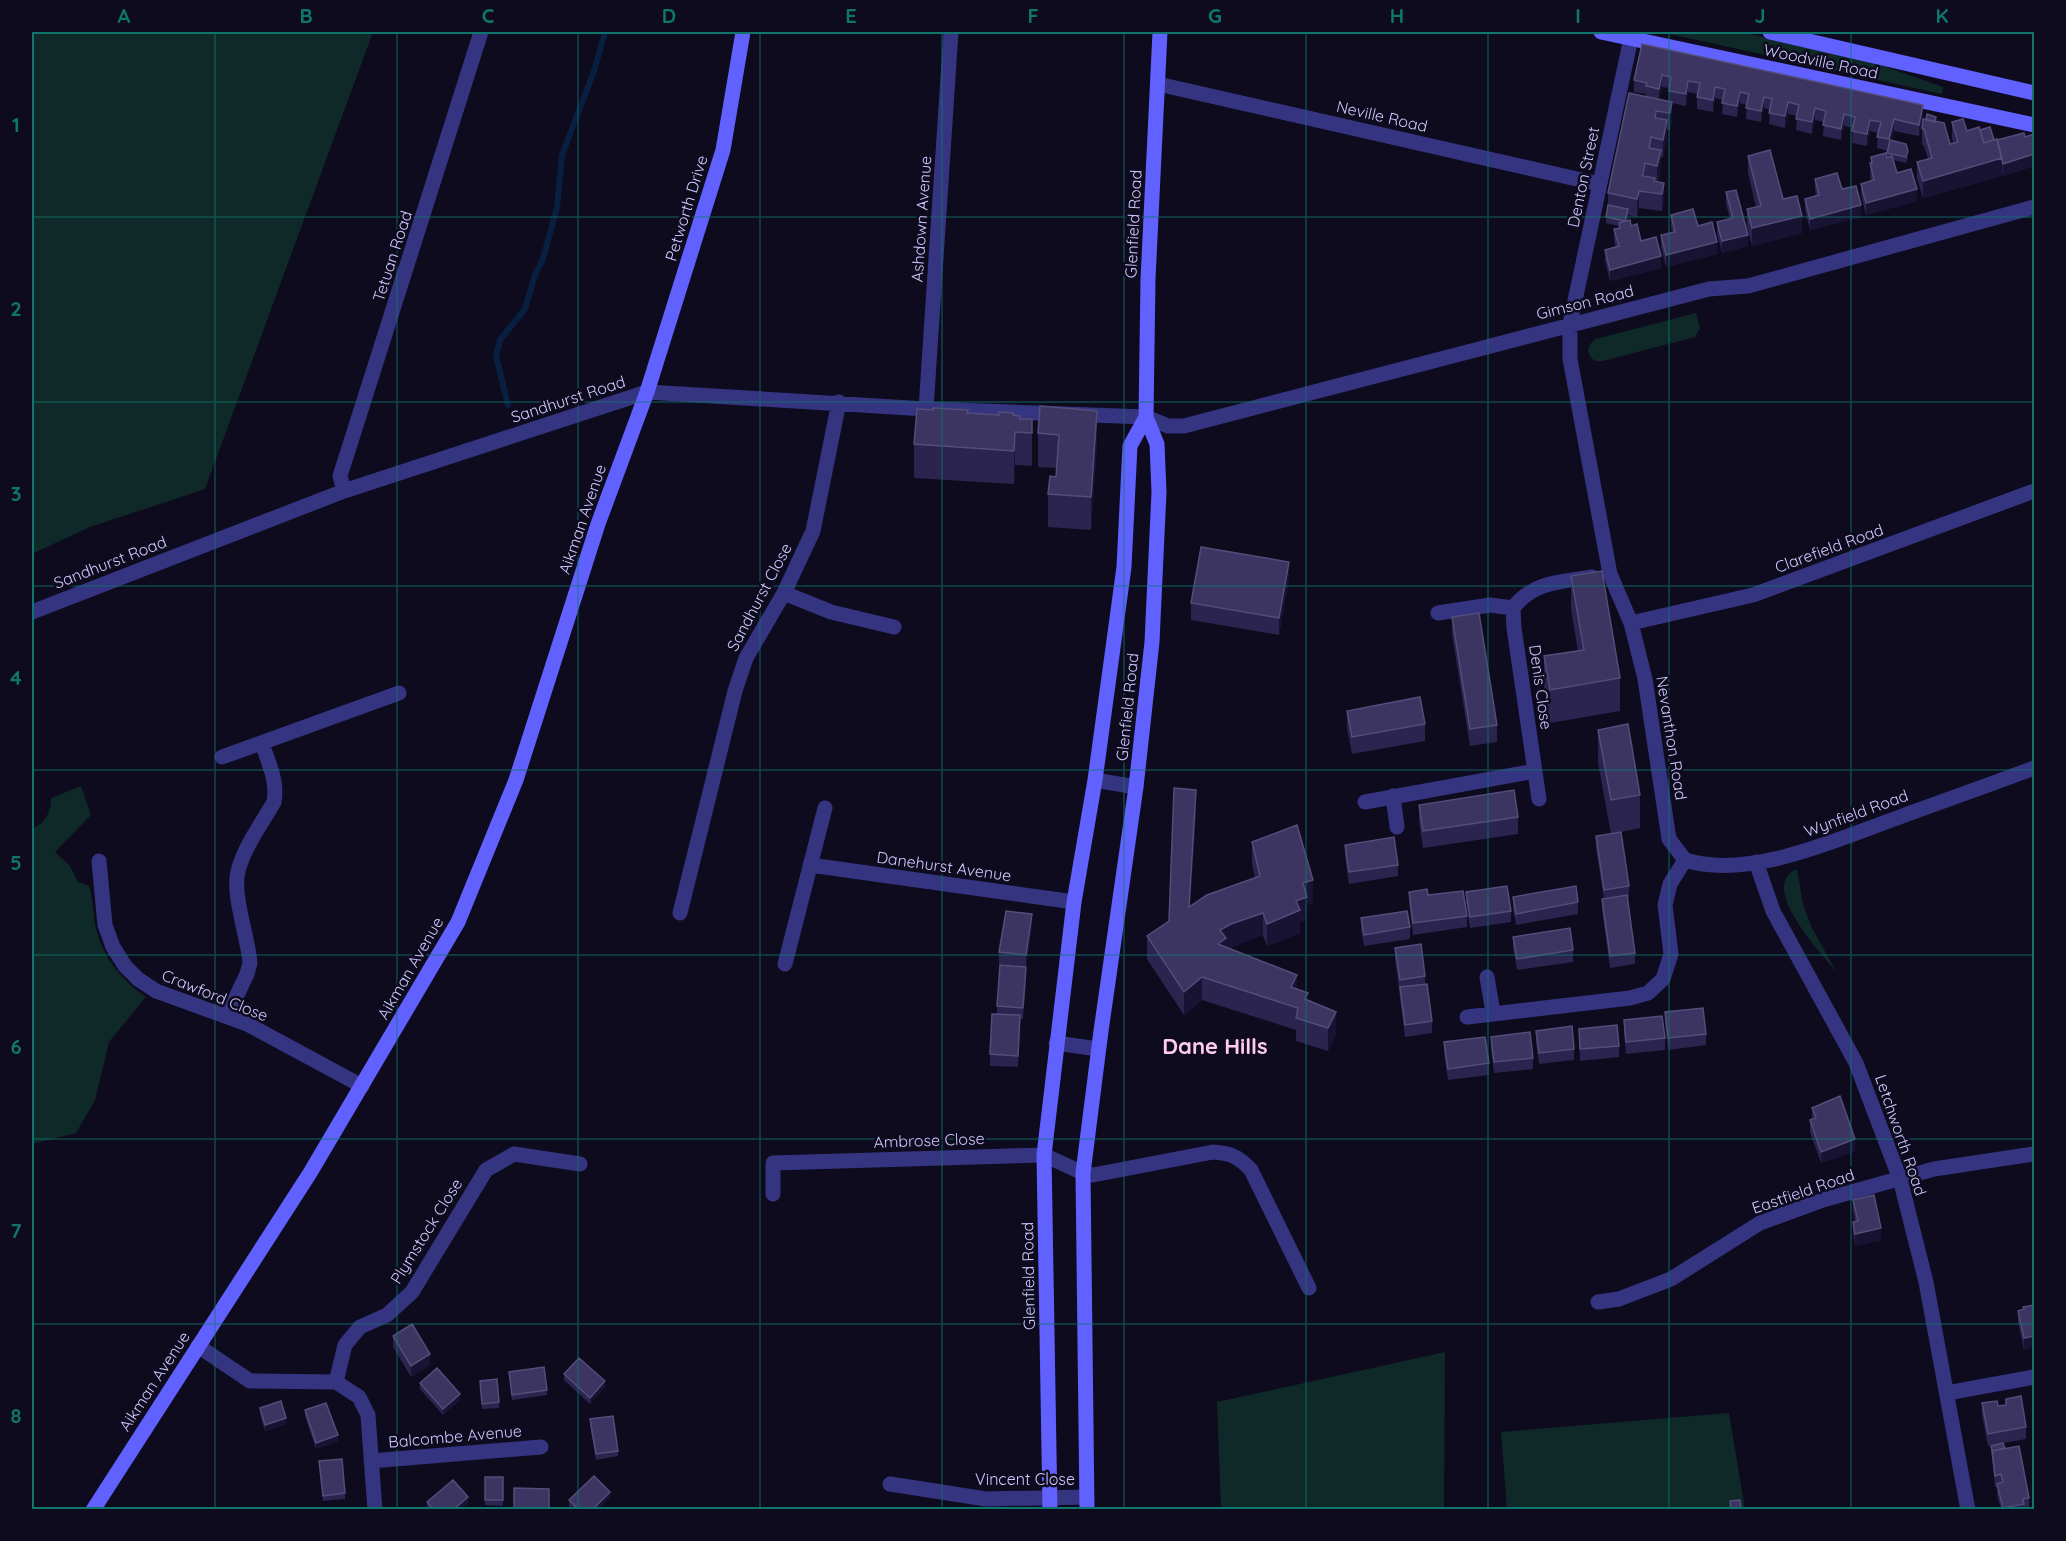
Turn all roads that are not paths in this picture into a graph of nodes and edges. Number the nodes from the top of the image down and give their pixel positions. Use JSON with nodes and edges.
{"nodes":[{"id":1,"x":481,"y":32,"type":"edge"},
{"id":2,"x":743,"y":32,"type":"edge"},
{"id":3,"x":951,"y":32,"type":"edge"},
{"id":4,"x":1160,"y":32,"type":"edge"},
{"id":5,"x":1601,"y":32,"type":"edge"},
{"id":6,"x":1650,"y":32,"type":"edge"},
{"id":7,"x":1770,"y":32,"type":"edge"},
{"id":8,"x":1626,"y":35,"type":"edge"},
{"id":9,"x":1158,"y":84,"type":"junction"},
{"id":10,"x":2034,"y":93,"type":"edge"},
{"id":11,"x":2034,"y":124,"type":"edge"},
{"id":12,"x":1599,"y":184,"type":"junction"},
{"id":13,"x":2034,"y":207,"type":"edge"},
{"id":14,"x":1570,"y":324,"type":"junction"},
{"id":15,"x":647,"y":392,"type":"junction"},
{"id":16,"x":839,"y":402,"type":"junction"},
{"id":17,"x":926,"y":409,"type":"junction"},
{"id":18,"x":1146,"y":417,"type":"junction"},
{"id":19,"x":344,"y":490,"type":"junction"},
{"id":20,"x":2034,"y":490,"type":"edge"},
{"id":21,"x":1610,"y":574,"type":"junction"},
{"id":22,"x":784,"y":592,"type":"junction"},
{"id":23,"x":1513,"y":608,"type":"junction"},
{"id":24,"x":1454,"y":610,"type":"junction"},
{"id":25,"x":32,"y":612,"type":"edge"},
{"id":26,"x":1438,"y":613,"type":"dead end"},
{"id":27,"x":1631,"y":623,"type":"junction"},
{"id":28,"x":894,"y":627,"type":"dead end"},
{"id":29,"x":1457,"y":630,"type":"edge"},
{"id":30,"x":399,"y":693,"type":"dead end"},
{"id":31,"x":262,"y":743,"type":"junction"},
{"id":32,"x":222,"y":757,"type":"dead end"},
{"id":33,"x":2034,"y":768,"type":"edge"},
{"id":34,"x":1535,"y":771,"type":"junction"},
{"id":35,"x":1095,"y":780,"type":"junction"},
{"id":36,"x":1136,"y":787,"type":"junction"},
{"id":37,"x":1393,"y":796,"type":"junction"},
{"id":38,"x":1539,"y":800,"type":"dead end"},
{"id":39,"x":1365,"y":802,"type":"dead end"},
{"id":40,"x":825,"y":808,"type":"dead end"},
{"id":41,"x":1397,"y":827,"type":"dead end"},
{"id":42,"x":1685,"y":860,"type":"junction"},
{"id":43,"x":99,"y":861,"type":"dead end"},
{"id":44,"x":1756,"y":862,"type":"junction"},
{"id":45,"x":810,"y":865,"type":"junction"},
{"id":46,"x":1074,"y":902,"type":"junction"},
{"id":47,"x":680,"y":913,"type":"dead end"},
{"id":48,"x":784,"y":964,"type":"dead end"},
{"id":49,"x":1486,"y":977,"type":"dead end"},
{"id":50,"x":1493,"y":1013,"type":"junction"},
{"id":51,"x":227,"y":1016,"type":"junction"},
{"id":52,"x":1467,"y":1017,"type":"dead end"},
{"id":53,"x":1056,"y":1043,"type":"junction"},
{"id":54,"x":1098,"y":1049,"type":"junction"},
{"id":55,"x":362,"y":1086,"type":"junction"},
{"id":56,"x":2034,"y":1154,"type":"edge"},
{"id":57,"x":1044,"y":1155,"type":"junction"},
{"id":58,"x":580,"y":1164,"type":"dead end"},
{"id":59,"x":1083,"y":1173,"type":"junction"},
{"id":60,"x":1900,"y":1179,"type":"junction"},
{"id":61,"x":773,"y":1194,"type":"dead end"},
{"id":62,"x":1309,"y":1288,"type":"dead end"},
{"id":63,"x":1598,"y":1302,"type":"dead end"},
{"id":64,"x":198,"y":1346,"type":"junction"},
{"id":65,"x":2034,"y":1377,"type":"edge"},
{"id":66,"x":336,"y":1382,"type":"junction"},
{"id":67,"x":1947,"y":1393,"type":"junction"},
{"id":68,"x":541,"y":1447,"type":"dead end"},
{"id":69,"x":371,"y":1461,"type":"junction"},
{"id":70,"x":890,"y":1484,"type":"dead end"},
{"id":71,"x":1087,"y":1503,"type":"edge"},
{"id":72,"x":1050,"y":1504,"type":"edge"},
{"id":73,"x":93,"y":1509,"type":"edge"},
{"id":74,"x":375,"y":1509,"type":"edge"},
{"id":75,"x":1968,"y":1509,"type":"edge"}],
"edges":[{"from":1,"to":19,"type":"street","name":"Tetuan Road"},
{"from":2,"to":15,"type":"street","name":"Petworth Drive"},
{"from":3,"to":17,"type":"street","name":"Ashdown Avenue"},
{"from":4,"to":9,"type":"street","name":"Glenfield Road"},
{"from":5,"to":8,"type":"street","name":"Woodville Road"},
{"from":6,"to":8,"type":"street"},
{"from":7,"to":10,"type":"street","name":"Woodville Road"},
{"from":8,"to":11,"type":"street","name":"Woodville Road"},
{"from":8,"to":12,"type":"street","name":"Denton Street"},
{"from":9,"to":12,"type":"street","name":"Neville Road"},
{"from":9,"to":18,"type":"street","name":"Glenfield Road"},
{"from":12,"to":14,"type":"street","name":"Denton Street"},
{"from":13,"to":14,"type":"street","name":"Gimson Road"},
{"from":14,"to":18,"type":"street","name":"Gimson Road"},
{"from":14,"to":21,"type":"street","name":"Nevanthon Road"},
{"from":15,"to":16,"type":"street","name":"Sandhurst Road"},
{"from":15,"to":19,"type":"street","name":"Sandhurst Road"},
{"from":15,"to":55,"type":"street","name":"Aikman Avenue"},
{"from":16,"to":17,"type":"street","name":"Sandhurst Road"},
{"from":16,"to":22,"type":"street","name":"Sandhurst Close"},
{"from":17,"to":18,"type":"street","name":"Sandhurst Road"},
{"from":18,"to":35,"type":"street","name":"Glenfield Road"},
{"from":18,"to":36,"type":"street","name":"Glenfield Road"},
{"from":19,"to":25,"type":"street","name":"Sandhurst Road"},
{"from":20,"to":27,"type":"street","name":"Clarefield Road"},
{"from":21,"to":23,"type":"street"},
{"from":21,"to":27,"type":"street","name":"Nevanthon Road"},
{"from":22,"to":28,"type":"street"},
{"from":22,"to":47,"type":"street","name":"Sandhurst Close"},
{"from":23,"to":24,"type":"street"},
{"from":23,"to":34,"type":"street","name":"Denis Close"},
{"from":24,"to":26,"type":"street"},
{"from":24,"to":29,"type":"street"},
{"from":27,"to":42,"type":"street","name":"Nevanthon Road"},
{"from":30,"to":31,"type":"street"},
{"from":31,"to":32,"type":"street"},
{"from":31,"to":51,"type":"street"},
{"from":33,"to":44,"type":"street","name":"Wynfield Road"},
{"from":34,"to":37,"type":"street"},
{"from":34,"to":38,"type":"street","name":"Denis Close"},
{"from":35,"to":36,"type":"street","name":"Glenfield Road"},
{"from":35,"to":46,"type":"street","name":"Glenfield Road"},
{"from":36,"to":54,"type":"street","name":"Glenfield Road"},
{"from":37,"to":39,"type":"street"},
{"from":37,"to":41,"type":"street"},
{"from":40,"to":45,"type":"street"},
{"from":42,"to":44,"type":"street","name":"Wynfield Road"},
{"from":42,"to":50,"type":"street"},
{"from":43,"to":51,"type":"street","name":"Crawford Close"},
{"from":44,"to":60,"type":"street","name":"Letchworth Road"},
{"from":45,"to":46,"type":"street","name":"Danehurst Avenue"},
{"from":45,"to":48,"type":"street"},
{"from":46,"to":53,"type":"street","name":"Glenfield Road"},
{"from":49,"to":50,"type":"street"},
{"from":50,"to":52,"type":"street"},
{"from":51,"to":55,"type":"street","name":"Crawford Close"},
{"from":53,"to":54,"type":"street"},
{"from":53,"to":57,"type":"street","name":"Glenfield Road"},
{"from":54,"to":59,"type":"street","name":"Glenfield Road"},
{"from":55,"to":64,"type":"street","name":"Aikman Avenue"},
{"from":56,"to":60,"type":"street","name":"Eastfield Road"},
{"from":57,"to":59,"type":"street","name":"Ambrose Close"},
{"from":57,"to":61,"type":"street","name":"Ambrose Close"},
{"from":57,"to":72,"type":"street","name":"Glenfield Road"},
{"from":58,"to":66,"type":"street","name":"Plymstock Close"},
{"from":59,"to":62,"type":"street"},
{"from":59,"to":71,"type":"street","name":"Glenfield Road"},
{"from":60,"to":63,"type":"street","name":"Eastfield Road"},
{"from":60,"to":67,"type":"street","name":"Letchworth Road"},
{"from":64,"to":66,"type":"street"},
{"from":64,"to":73,"type":"street","name":"Aikman Avenue"},
{"from":65,"to":67,"type":"street"},
{"from":66,"to":69,"type":"street"},
{"from":67,"to":75,"type":"street","name":"Letchworth Road"},
{"from":68,"to":69,"type":"street","name":"Balcombe Avenue"},
{"from":69,"to":74,"type":"street"},
{"from":70,"to":72,"type":"street","name":"Vincent Close"},
{"from":71,"to":72,"type":"street","name":"Vincent Close"}]}
